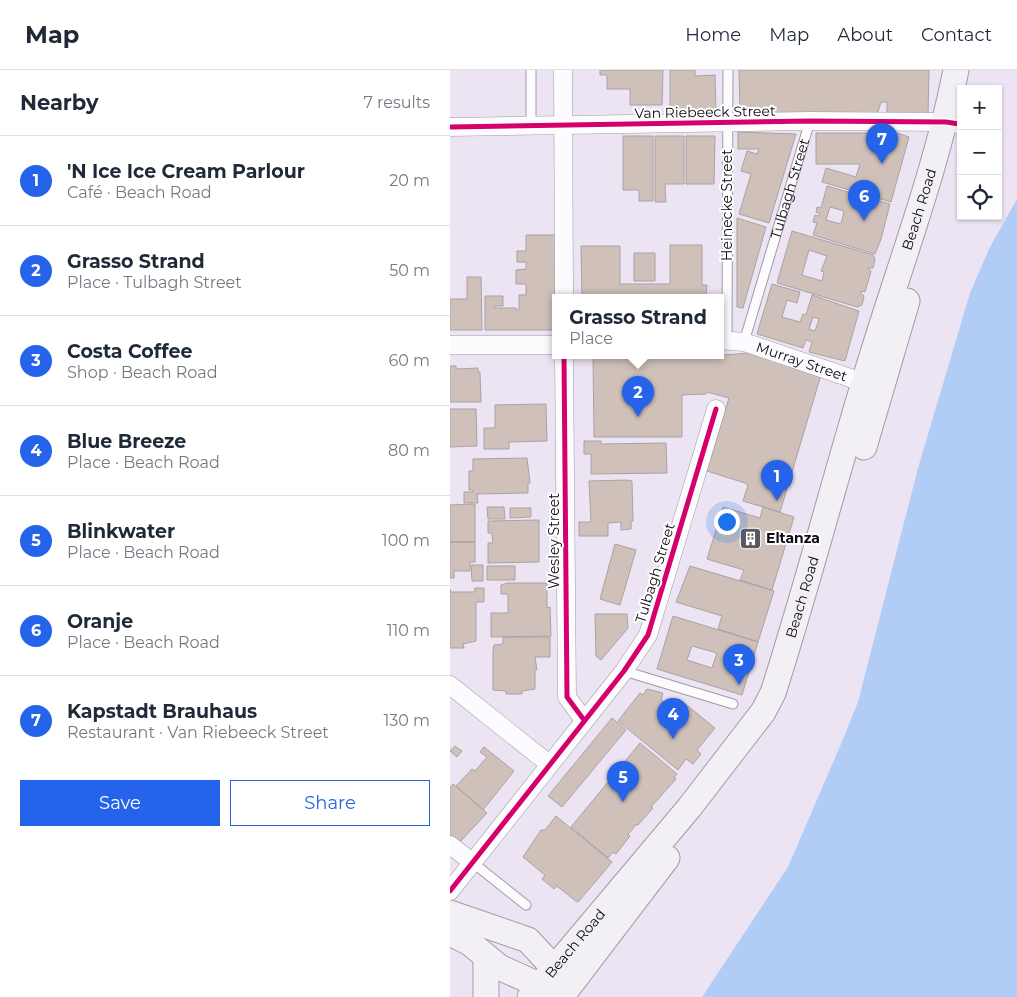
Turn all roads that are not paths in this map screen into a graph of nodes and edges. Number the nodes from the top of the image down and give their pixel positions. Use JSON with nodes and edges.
{"nodes":[{"id":1,"x":531,"y":70,"type":"edge"},
{"id":2,"x":562,"y":70,"type":"edge"},
{"id":3,"x":728,"y":70,"type":"edge"},
{"id":4,"x":956,"y":70,"type":"edge"},
{"id":5,"x":972,"y":70,"type":"edge"},
{"id":6,"x":968,"y":85,"type":"edge"},
{"id":7,"x":955,"y":121,"type":"edge"},
{"id":8,"x":810,"y":122,"type":"junction"},
{"id":9,"x":727,"y":123,"type":"junction"},
{"id":10,"x":531,"y":126,"type":"junction"},
{"id":11,"x":563,"y":126,"type":"junction"},
{"id":12,"x":450,"y":128,"type":"edge"},
{"id":13,"x":564,"y":294,"type":"edge"},
{"id":14,"x":730,"y":341,"type":"edge"},
{"id":15,"x":450,"y":345,"type":"edge"},
{"id":16,"x":552,"y":345,"type":"edge"},
{"id":17,"x":564,"y":359,"type":"edge"},
{"id":18,"x":873,"y":385,"type":"junction"},
{"id":19,"x":716,"y":409,"type":"dead end"},
{"id":20,"x":624,"y":671,"type":"junction"},
{"id":21,"x":450,"y":685,"type":"edge"},
{"id":22,"x":733,"y":704,"type":"dead end"},
{"id":23,"x":584,"y":720,"type":"junction"},
{"id":24,"x":549,"y":764,"type":"junction"},
{"id":25,"x":450,"y":845,"type":"edge"},
{"id":26,"x":472,"y":862,"type":"junction"},
{"id":27,"x":450,"y":891,"type":"edge"},
{"id":28,"x":526,"y":905,"type":"dead end"},
{"id":29,"x":450,"y":913,"type":"edge"},
{"id":30,"x":582,"y":932,"type":"junction"},
{"id":31,"x":450,"y":934,"type":"edge"},
{"id":32,"x":528,"y":940,"type":"junction"},
{"id":33,"x":486,"y":957,"type":"junction"},
{"id":34,"x":551,"y":989,"type":"edge"},
{"id":35,"x":486,"y":997,"type":"edge"}],
"edges":[{"from":1,"to":10,"type":"lane"},
{"from":2,"to":11,"type":"street"},
{"from":3,"to":9,"type":"lane","name":"Heinecke Street"},
{"from":4,"to":7,"type":"main road","name":"Beach Road"},
{"from":5,"to":6,"type":"main road"},
{"from":7,"to":8,"type":"street","name":"Van Riebeeck Street"},
{"from":7,"to":18,"type":"main road","name":"Beach Road"},
{"from":8,"to":9,"type":"street","name":"Van Riebeeck Street"},
{"from":8,"to":14,"type":"lane","name":"Tulbagh Street"},
{"from":9,"to":11,"type":"street","name":"Van Riebeeck Street"},
{"from":9,"to":14,"type":"lane","name":"Heinecke Street"},
{"from":10,"to":11,"type":"street","name":"Van Riebeeck Street"},
{"from":10,"to":12,"type":"street","name":"Van Riebeeck Street"},
{"from":11,"to":13,"type":"street"},
{"from":14,"to":18,"type":"street","name":"Murray Street"},
{"from":15,"to":16,"type":"street"},
{"from":17,"to":23,"type":"street","name":"Wesley Street"},
{"from":18,"to":30,"type":"main road","name":"Beach Road"},
{"from":18,"to":34,"type":"main road","name":"Beach Road"},
{"from":19,"to":20,"type":"street","name":"Tulbagh Street"},
{"from":20,"to":22,"type":"lane"},
{"from":20,"to":23,"type":"street","name":"Tulbagh Street"},
{"from":21,"to":24,"type":"street"},
{"from":23,"to":24,"type":"street","name":"Tulbagh Street"},
{"from":24,"to":26,"type":"street","name":"Tulbagh Street"},
{"from":25,"to":26,"type":"street"},
{"from":26,"to":27,"type":"street","name":"Tulbagh Street"},
{"from":26,"to":28,"type":"lane"},
{"from":29,"to":32,"type":"main road"},
{"from":30,"to":32,"type":"main road"},
{"from":30,"to":34,"type":"main road","name":"Beach Road"},
{"from":31,"to":33,"type":"main road"},
{"from":32,"to":34,"type":"main road"},
{"from":33,"to":34,"type":"main road"},
{"from":33,"to":35,"type":"main road"}]}
